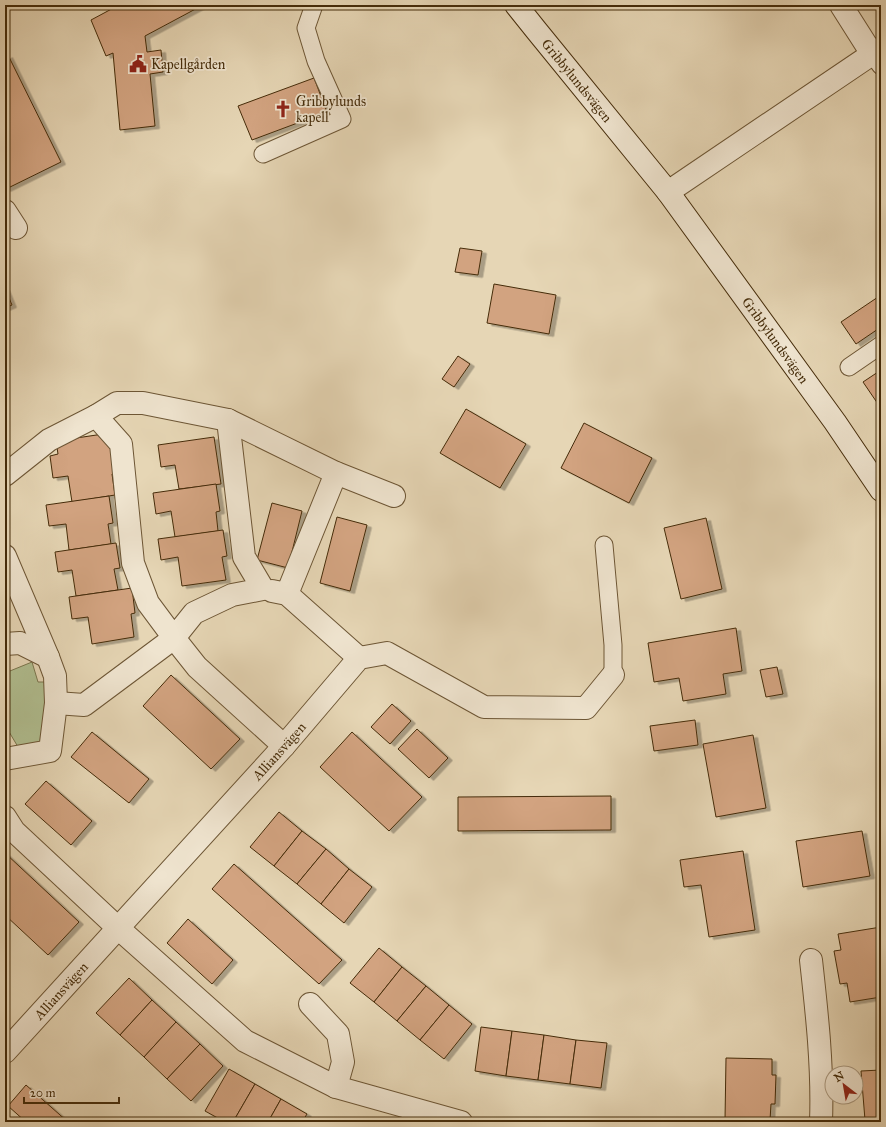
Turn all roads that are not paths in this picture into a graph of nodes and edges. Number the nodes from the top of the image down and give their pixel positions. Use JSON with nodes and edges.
{"nodes":[{"id":1,"x":314,"y":5,"type":"edge"},
{"id":2,"x":516,"y":5,"type":"edge"},
{"id":3,"x":841,"y":5,"type":"edge"},
{"id":4,"x":878,"y":56,"type":"edge"},
{"id":5,"x":264,"y":154,"type":"dead end"},
{"id":6,"x":668,"y":192,"type":"junction"},
{"id":7,"x":881,"y":345,"type":"edge"},
{"id":8,"x":849,"y":368,"type":"dead end"},
{"id":9,"x":96,"y":416,"type":"junction"},
{"id":10,"x":228,"y":420,"type":"junction"},
{"id":11,"x":336,"y":473,"type":"junction"},
{"id":12,"x":5,"y":475,"type":"edge"},
{"id":13,"x":881,"y":490,"type":"edge"},
{"id":14,"x":394,"y":496,"type":"dead end"},
{"id":15,"x":604,"y":545,"type":"dead end"},
{"id":16,"x":5,"y":556,"type":"edge"},
{"id":17,"x":263,"y":589,"type":"junction"},
{"id":18,"x":287,"y":594,"type":"junction"},
{"id":19,"x":174,"y":638,"type":"junction"},
{"id":20,"x":5,"y":644,"type":"edge"},
{"id":21,"x":48,"y":657,"type":"junction"},
{"id":22,"x":359,"y":658,"type":"junction"},
{"id":23,"x":613,"y":675,"type":"joint"},
{"id":24,"x":56,"y":703,"type":"junction"},
{"id":25,"x":284,"y":746,"type":"junction"},
{"id":26,"x":5,"y":758,"type":"edge"},
{"id":27,"x":5,"y":817,"type":"edge"},
{"id":28,"x":118,"y":928,"type":"junction"},
{"id":29,"x":811,"y":960,"type":"dead end"},
{"id":30,"x":310,"y":1004,"type":"dead end"},
{"id":31,"x":5,"y":1052,"type":"edge"},
{"id":32,"x":336,"y":1088,"type":"junction"},
{"id":33,"x":461,"y":1122,"type":"edge"},
{"id":34,"x":821,"y":1122,"type":"edge"}],
"edges":[{"from":1,"to":5,"type":"lane"},
{"from":2,"to":6,"type":"street","name":"Gribbylundsvägen"},
{"from":3,"to":4,"type":"street"},
{"from":4,"to":6,"type":"street"},
{"from":6,"to":13,"type":"street","name":"Gribbylundsvägen"},
{"from":7,"to":8,"type":"lane"},
{"from":9,"to":10,"type":"street"},
{"from":9,"to":12,"type":"street"},
{"from":9,"to":19,"type":"street"},
{"from":10,"to":11,"type":"street"},
{"from":10,"to":17,"type":"street"},
{"from":11,"to":14,"type":"street"},
{"from":11,"to":18,"type":"street"},
{"from":15,"to":23,"type":"lane"},
{"from":16,"to":21,"type":"street"},
{"from":17,"to":18,"type":"street"},
{"from":17,"to":19,"type":"street"},
{"from":18,"to":22,"type":"street"},
{"from":19,"to":24,"type":"street"},
{"from":19,"to":25,"type":"street"},
{"from":20,"to":21,"type":"street"},
{"from":21,"to":24,"type":"street"},
{"from":22,"to":23,"type":"street"},
{"from":22,"to":25,"type":"street","name":"Alliansvägen"},
{"from":24,"to":26,"type":"street"},
{"from":25,"to":28,"type":"street","name":"Alliansvägen"},
{"from":27,"to":28,"type":"street"},
{"from":28,"to":31,"type":"street","name":"Alliansvägen"},
{"from":28,"to":32,"type":"street"},
{"from":29,"to":34,"type":"street"},
{"from":30,"to":32,"type":"street"},
{"from":32,"to":33,"type":"street"}]}
